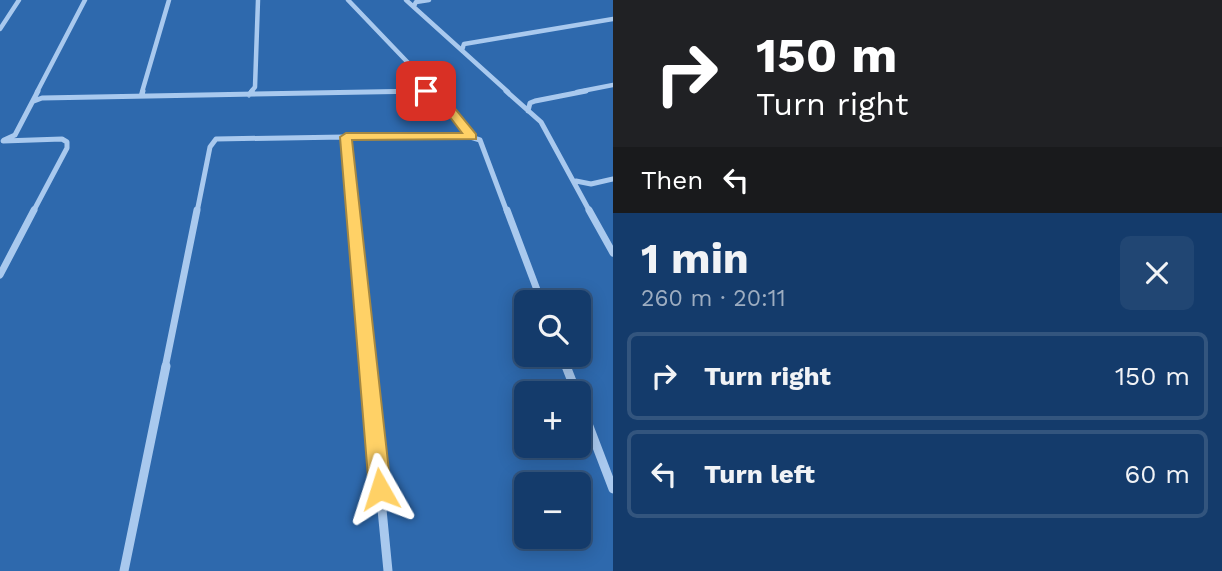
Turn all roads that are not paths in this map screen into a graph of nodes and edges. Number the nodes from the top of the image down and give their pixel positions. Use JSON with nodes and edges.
{"nodes":[{"id":1,"x":19,"y":0,"type":"edge"},
{"id":2,"x":85,"y":0,"type":"edge"},
{"id":3,"x":169,"y":0,"type":"edge"},
{"id":4,"x":258,"y":0,"type":"edge"},
{"id":5,"x":348,"y":0,"type":"edge"},
{"id":6,"x":406,"y":0,"type":"edge"},
{"id":7,"x":429,"y":0,"type":"edge"},
{"id":8,"x":414,"y":6,"type":"junction"},
{"id":9,"x":613,"y":19,"type":"edge"},
{"id":10,"x":0,"y":29,"type":"edge"},
{"id":11,"x":462,"y":50,"type":"junction"},
{"id":12,"x":613,"y":85,"type":"edge"},
{"id":13,"x":430,"y":89,"type":"junction"},
{"id":14,"x":248,"y":95,"type":"junction"},
{"id":15,"x":141,"y":96,"type":"junction"},
{"id":16,"x":34,"y":101,"type":"junction"},
{"id":17,"x":528,"y":111,"type":"junction"},
{"id":18,"x":471,"y":136,"type":"junction"},
{"id":19,"x":346,"y":137,"type":"junction"},
{"id":20,"x":1,"y":142,"type":"edge"},
{"id":21,"x":613,"y":179,"type":"edge"},
{"id":22,"x":575,"y":180,"type":"junction"},
{"id":23,"x":613,"y":253,"type":"edge"},
{"id":24,"x":0,"y":275,"type":"edge"},
{"id":25,"x":537,"y":290,"type":"edge"},
{"id":26,"x":591,"y":431,"type":"edge"},
{"id":27,"x":613,"y":489,"type":"edge"},
{"id":28,"x":124,"y":571,"type":"edge"},
{"id":29,"x":388,"y":571,"type":"edge"}],
"edges":[{"from":1,"to":10,"type":"street"},
{"from":2,"to":16,"type":"street"},
{"from":3,"to":15,"type":"street"},
{"from":4,"to":14,"type":"street"},
{"from":5,"to":13,"type":"street"},
{"from":6,"to":8,"type":"street"},
{"from":7,"to":8,"type":"street"},
{"from":8,"to":11,"type":"street"},
{"from":9,"to":11,"type":"street"},
{"from":11,"to":17,"type":"street"},
{"from":12,"to":17,"type":"street"},
{"from":13,"to":14,"type":"street"},
{"from":13,"to":18,"type":"street"},
{"from":14,"to":15,"type":"street"},
{"from":15,"to":16,"type":"street"},
{"from":16,"to":20,"type":"street"},
{"from":17,"to":22,"type":"street"},
{"from":18,"to":19,"type":"street"},
{"from":18,"to":25,"type":"street"},
{"from":19,"to":28,"type":"street"},
{"from":19,"to":29,"type":"street"},
{"from":20,"to":24,"type":"street"},
{"from":21,"to":22,"type":"street"},
{"from":22,"to":23,"type":"street"},
{"from":26,"to":27,"type":"street"}]}
